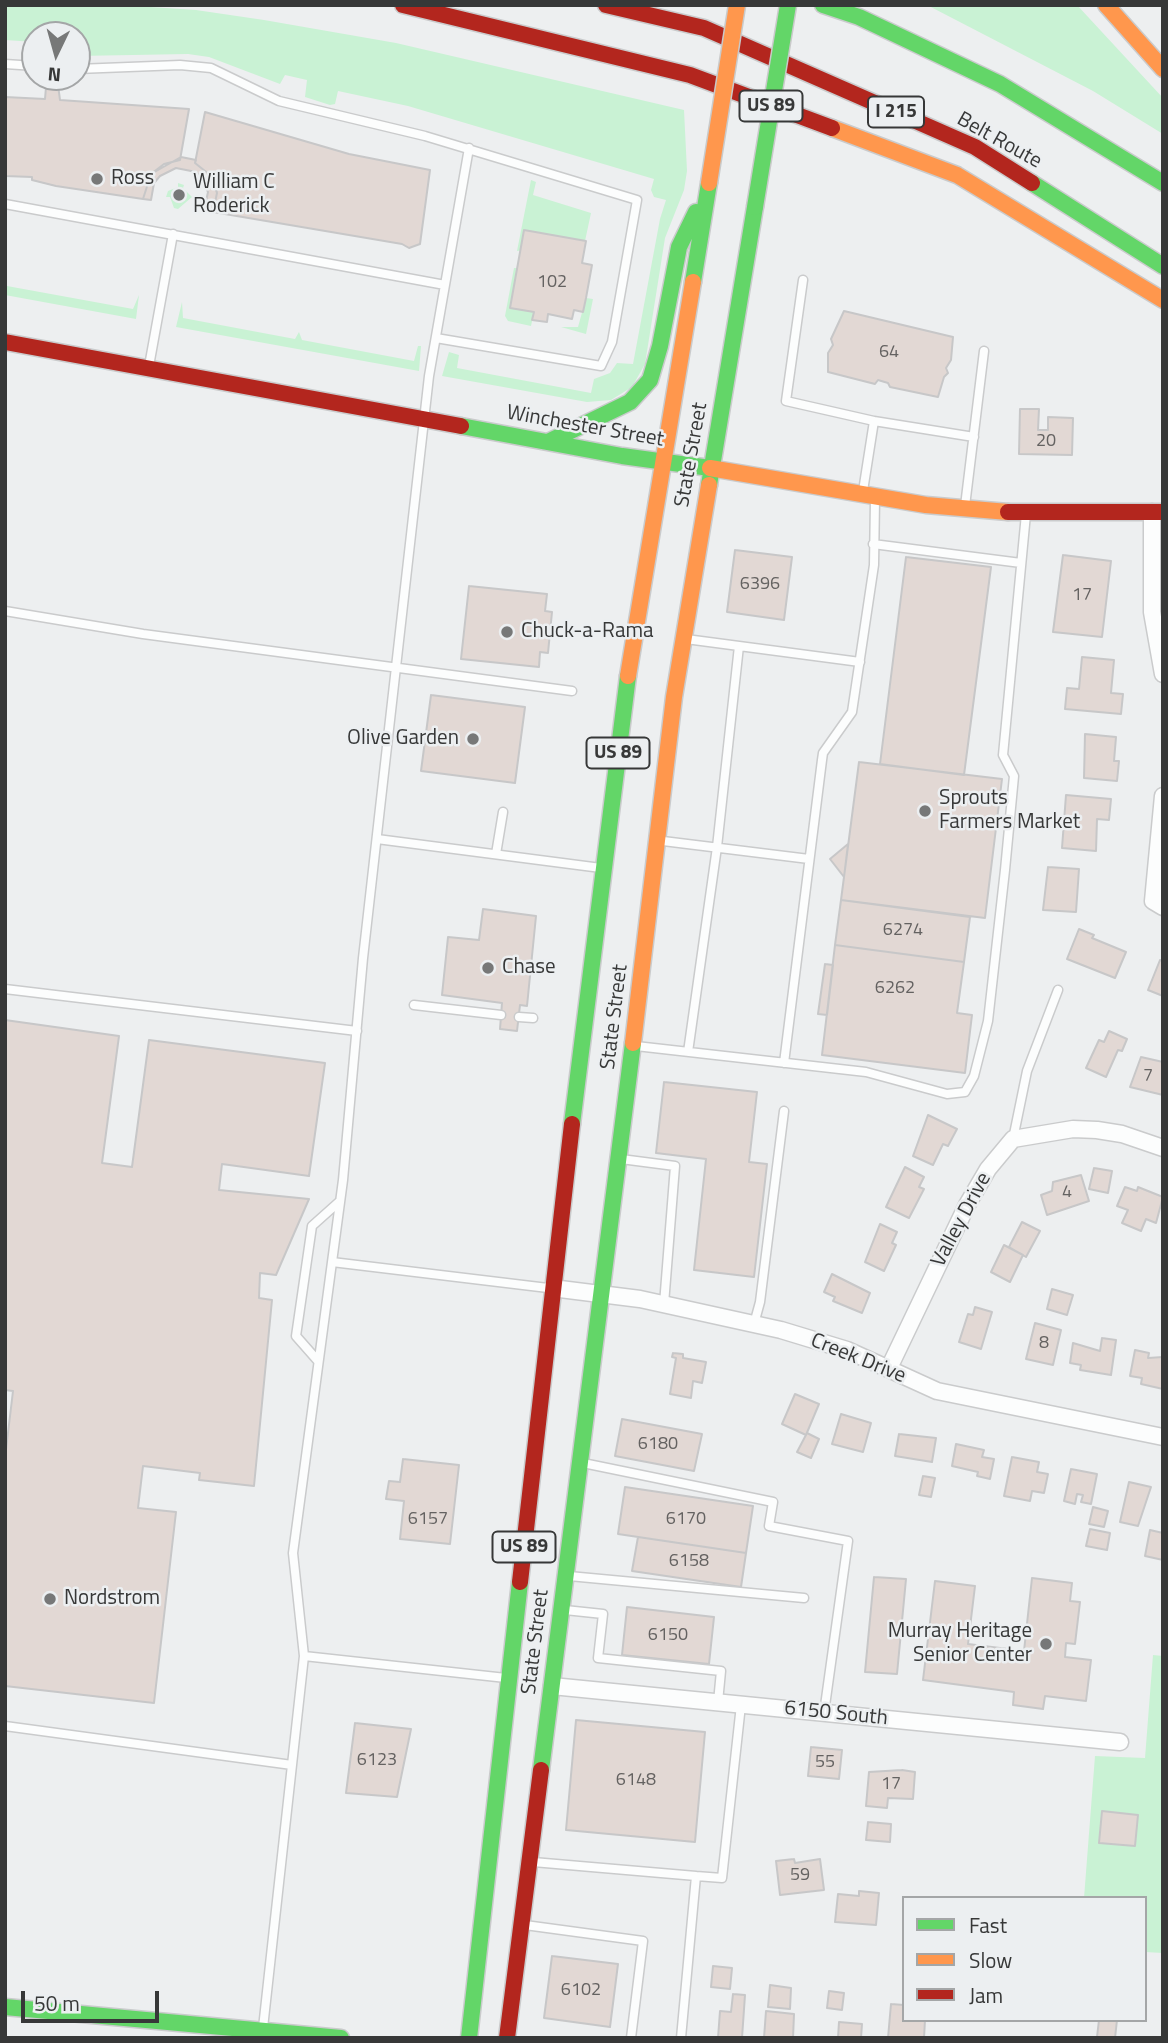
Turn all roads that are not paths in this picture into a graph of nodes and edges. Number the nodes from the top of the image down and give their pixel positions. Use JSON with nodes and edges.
{"nodes":[{"id":1,"x":403,"y":5,"type":"edge"},
{"id":2,"x":606,"y":5,"type":"edge"},
{"id":3,"x":737,"y":5,"type":"edge"},
{"id":4,"x":788,"y":5,"type":"edge"},
{"id":5,"x":823,"y":5,"type":"edge"},
{"id":6,"x":1106,"y":5,"type":"edge"},
{"id":7,"x":91,"y":68,"type":"edge"},
{"id":8,"x":1163,"y":68,"type":"edge"},
{"id":9,"x":470,"y":148,"type":"junction"},
{"id":10,"x":709,"y":183,"type":"junction"},
{"id":11,"x":1163,"y":183,"type":"edge"},
{"id":12,"x":5,"y":204,"type":"edge"},
{"id":13,"x":173,"y":234,"type":"junction"},
{"id":14,"x":1163,"y":266,"type":"edge"},
{"id":15,"x":803,"y":280,"type":"dead end"},
{"id":16,"x":445,"y":285,"type":"junction"},
{"id":17,"x":1163,"y":300,"type":"edge"},
{"id":18,"x":436,"y":338,"type":"junction"},
{"id":19,"x":5,"y":342,"type":"edge"},
{"id":20,"x":984,"y":351,"type":"dead end"},
{"id":21,"x":148,"y":369,"type":"junction"},
{"id":22,"x":424,"y":419,"type":"junction"},
{"id":23,"x":874,"y":421,"type":"junction"},
{"id":24,"x":974,"y":437,"type":"junction"},
{"id":25,"x":548,"y":442,"type":"junction"},
{"id":26,"x":662,"y":461,"type":"junction"},
{"id":27,"x":710,"y":468,"type":"junction"},
{"id":28,"x":869,"y":496,"type":"junction"},
{"id":29,"x":965,"y":509,"type":"junction"},
{"id":30,"x":1027,"y":512,"type":"junction"},
{"id":31,"x":1157,"y":512,"type":"edge"},
{"id":32,"x":873,"y":544,"type":"junction"},
{"id":33,"x":1021,"y":562,"type":"junction"},
{"id":34,"x":5,"y":611,"type":"edge"},
{"id":35,"x":683,"y":638,"type":"junction"},
{"id":36,"x":739,"y":646,"type":"junction"},
{"id":37,"x":860,"y":662,"type":"junction"},
{"id":38,"x":397,"y":666,"type":"junction"},
{"id":39,"x":1163,"y":674,"type":"edge"},
{"id":40,"x":572,"y":691,"type":"dead end"},
{"id":41,"x":1163,"y":796,"type":"edge"},
{"id":42,"x":503,"y":812,"type":"dead end"},
{"id":43,"x":377,"y":839,"type":"junction"},
{"id":44,"x":659,"y":840,"type":"junction"},
{"id":45,"x":717,"y":847,"type":"junction"},
{"id":46,"x":496,"y":854,"type":"junction"},
{"id":47,"x":810,"y":859,"type":"junction"},
{"id":48,"x":604,"y":868,"type":"junction"},
{"id":49,"x":1163,"y":907,"type":"edge"},
{"id":50,"x":5,"y":989,"type":"edge"},
{"id":51,"x":1058,"y":989,"type":"dead end"},
{"id":52,"x":414,"y":1005,"type":"dead end"},
{"id":53,"x":501,"y":1015,"type":"dead end"},
{"id":54,"x":519,"y":1017,"type":"dead end"},
{"id":55,"x":533,"y":1018,"type":"dead end"},
{"id":56,"x":356,"y":1031,"type":"junction"},
{"id":57,"x":633,"y":1046,"type":"junction"},
{"id":58,"x":688,"y":1052,"type":"junction"},
{"id":59,"x":784,"y":1063,"type":"junction"},
{"id":60,"x":784,"y":1111,"type":"dead end"},
{"id":61,"x":1013,"y":1139,"type":"junction"},
{"id":62,"x":1163,"y":1148,"type":"edge"},
{"id":63,"x":619,"y":1159,"type":"junction"},
{"id":64,"x":340,"y":1201,"type":"junction"},
{"id":65,"x":332,"y":1262,"type":"junction"},
{"id":66,"x":552,"y":1288,"type":"junction"},
{"id":67,"x":601,"y":1293,"type":"junction"},
{"id":68,"x":664,"y":1304,"type":"junction"},
{"id":69,"x":754,"y":1324,"type":"junction"},
{"id":70,"x":318,"y":1361,"type":"junction"},
{"id":71,"x":889,"y":1368,"type":"junction"},
{"id":72,"x":1163,"y":1437,"type":"edge"},
{"id":73,"x":580,"y":1463,"type":"junction"},
{"id":74,"x":566,"y":1576,"type":"junction"},
{"id":75,"x":804,"y":1598,"type":"dead end"},
{"id":76,"x":561,"y":1610,"type":"junction"},
{"id":77,"x":303,"y":1656,"type":"junction"},
{"id":78,"x":510,"y":1678,"type":"junction"},
{"id":79,"x":552,"y":1686,"type":"junction"},
{"id":80,"x":718,"y":1702,"type":"junction"},
{"id":81,"x":741,"y":1705,"type":"junction"},
{"id":82,"x":824,"y":1713,"type":"junction"},
{"id":83,"x":5,"y":1726,"type":"edge"},
{"id":84,"x":1120,"y":1742,"type":"dead end"},
{"id":85,"x":292,"y":1765,"type":"junction"},
{"id":86,"x":530,"y":1861,"type":"junction"},
{"id":87,"x":696,"y":1876,"type":"junction"},
{"id":88,"x":522,"y":1924,"type":"junction"},
{"id":89,"x":5,"y":2007,"type":"edge"},
{"id":90,"x":263,"y":2031,"type":"junction"},
{"id":91,"x":341,"y":2038,"type":"edge"},
{"id":92,"x":469,"y":2038,"type":"edge"},
{"id":93,"x":507,"y":2038,"type":"edge"},
{"id":94,"x":631,"y":2038,"type":"edge"},
{"id":95,"x":681,"y":2038,"type":"edge"}],
"edges":[{"from":1,"to":17,"type":"main road"},
{"from":2,"to":14,"type":"main road","name":"Belt Route","number":"I 215"},
{"from":3,"to":10,"type":"main road","name":"State Street","number":"US 89","bridge":true},
{"from":4,"to":27,"type":"main road","name":"State Street","number":"US 89","bridge":true},
{"from":5,"to":11,"type":"main road"},
{"from":6,"to":8,"type":"main road"},
{"from":7,"to":9,"type":"lane"},
{"from":9,"to":16,"type":"lane"},
{"from":9,"to":18,"type":"lane"},
{"from":10,"to":25,"type":"main road"},
{"from":10,"to":26,"type":"main road","name":"State Street","number":"US 89"},
{"from":12,"to":13,"type":"lane"},
{"from":13,"to":16,"type":"lane"},
{"from":13,"to":21,"type":"lane"},
{"from":15,"to":23,"type":"lane"},
{"from":16,"to":18,"type":"lane"},
{"from":18,"to":22,"type":"lane"},
{"from":19,"to":21,"type":"main road","name":"Winchester Street"},
{"from":20,"to":24,"type":"lane"},
{"from":21,"to":22,"type":"main road","name":"Winchester Street"},
{"from":22,"to":25,"type":"main road","name":"Winchester Street"},
{"from":22,"to":38,"type":"lane"},
{"from":23,"to":24,"type":"lane"},
{"from":23,"to":28,"type":"lane"},
{"from":24,"to":29,"type":"lane"},
{"from":25,"to":26,"type":"main road","name":"Winchester Street"},
{"from":26,"to":27,"type":"main road","name":"Winchester Street"},
{"from":26,"to":48,"type":"main road","name":"State Street","number":"US 89"},
{"from":27,"to":28,"type":"main road","name":"Winchester Street"},
{"from":27,"to":35,"type":"main road","name":"State Street","number":"US 89"},
{"from":28,"to":29,"type":"main road","name":"Winchester Street"},
{"from":28,"to":32,"type":"lane"},
{"from":29,"to":30,"type":"main road","name":"Winchester Street"},
{"from":30,"to":31,"type":"main road","name":"Winchester Street"},
{"from":30,"to":33,"type":"lane"},
{"from":31,"to":39,"type":"street"},
{"from":32,"to":33,"type":"lane"},
{"from":32,"to":37,"type":"lane"},
{"from":33,"to":59,"type":"lane"},
{"from":34,"to":38,"type":"lane"},
{"from":35,"to":36,"type":"lane"},
{"from":35,"to":44,"type":"main road","name":"State Street","number":"US 89"},
{"from":36,"to":37,"type":"lane"},
{"from":36,"to":45,"type":"lane"},
{"from":37,"to":47,"type":"lane"},
{"from":38,"to":40,"type":"lane"},
{"from":38,"to":43,"type":"lane"},
{"from":41,"to":49,"type":"street"},
{"from":42,"to":46,"type":"lane"},
{"from":43,"to":46,"type":"lane"},
{"from":43,"to":56,"type":"lane"},
{"from":44,"to":45,"type":"lane"},
{"from":44,"to":57,"type":"main road","name":"State Street","number":"US 89"},
{"from":45,"to":47,"type":"lane"},
{"from":45,"to":58,"type":"lane"},
{"from":46,"to":48,"type":"lane"},
{"from":47,"to":59,"type":"lane"},
{"from":48,"to":66,"type":"main road","name":"State Street","number":"US 89"},
{"from":50,"to":56,"type":"lane"},
{"from":51,"to":61,"type":"lane"},
{"from":52,"to":53,"type":"lane"},
{"from":54,"to":55,"type":"lane"},
{"from":56,"to":64,"type":"lane"},
{"from":57,"to":58,"type":"lane"},
{"from":57,"to":63,"type":"main road","name":"State Street","number":"US 89"},
{"from":58,"to":59,"type":"lane"},
{"from":60,"to":69,"type":"lane"},
{"from":61,"to":62,"type":"street"},
{"from":61,"to":71,"type":"street","name":"Valley Drive"},
{"from":63,"to":67,"type":"main road","name":"State Street","number":"US 89"},
{"from":63,"to":68,"type":"lane"},
{"from":64,"to":65,"type":"lane"},
{"from":64,"to":70,"type":"lane"},
{"from":65,"to":66,"type":"lane"},
{"from":65,"to":70,"type":"lane"},
{"from":66,"to":67,"type":"street","name":"Creek Drive"},
{"from":66,"to":78,"type":"main road","name":"State Street","number":"US 89"},
{"from":67,"to":68,"type":"street","name":"Creek Drive"},
{"from":67,"to":73,"type":"main road","name":"State Street","number":"US 89"},
{"from":68,"to":69,"type":"street","name":"Creek Drive"},
{"from":69,"to":71,"type":"street","name":"Creek Drive"},
{"from":70,"to":77,"type":"lane"},
{"from":71,"to":72,"type":"street","name":"Creek Drive"},
{"from":73,"to":74,"type":"main road","name":"State Street","number":"US 89"},
{"from":73,"to":82,"type":"lane"},
{"from":74,"to":75,"type":"lane"},
{"from":74,"to":76,"type":"main road","name":"State Street","number":"US 89"},
{"from":76,"to":79,"type":"main road","name":"State Street","number":"US 89"},
{"from":76,"to":80,"type":"lane"},
{"from":77,"to":78,"type":"lane"},
{"from":77,"to":85,"type":"lane"},
{"from":78,"to":92,"type":"main road","name":"State Street","number":"US 89"},
{"from":79,"to":80,"type":"street","name":"6150 South"},
{"from":79,"to":86,"type":"main road","name":"State Street","number":"US 89"},
{"from":80,"to":81,"type":"street","name":"6150 South"},
{"from":81,"to":82,"type":"street","name":"6150 South"},
{"from":81,"to":87,"type":"lane"},
{"from":82,"to":84,"type":"street","name":"6150 South"},
{"from":83,"to":85,"type":"lane"},
{"from":85,"to":90,"type":"lane"},
{"from":86,"to":87,"type":"lane"},
{"from":86,"to":88,"type":"main road","name":"State Street","number":"US 89"},
{"from":87,"to":95,"type":"lane"},
{"from":88,"to":93,"type":"main road","name":"State Street","number":"US 89"},
{"from":88,"to":94,"type":"lane"},
{"from":89,"to":90,"type":"main road"},
{"from":90,"to":91,"type":"main road"}]}
